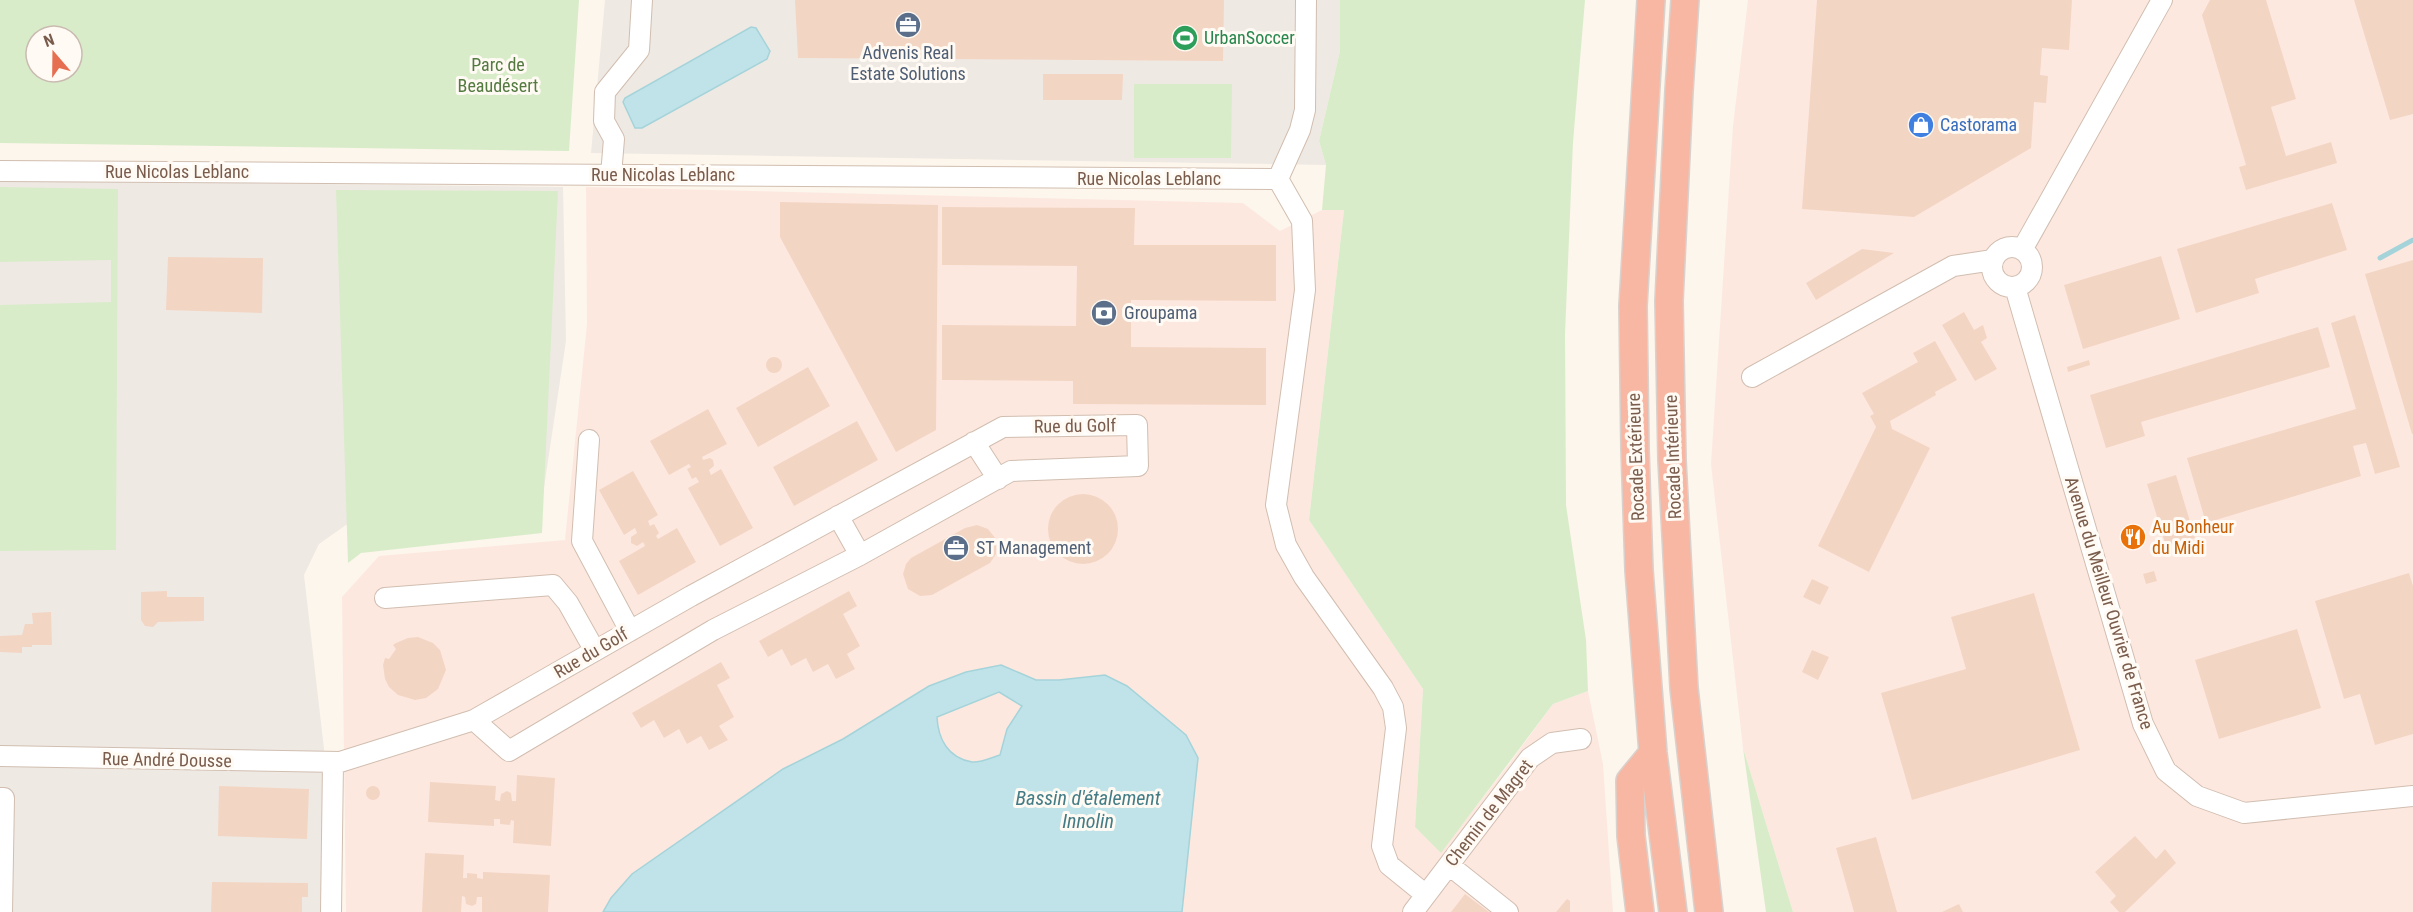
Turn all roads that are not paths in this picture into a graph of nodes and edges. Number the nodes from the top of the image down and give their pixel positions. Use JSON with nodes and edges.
{"nodes":[{"id":1,"x":642,"y":0,"type":"edge"},
{"id":2,"x":1306,"y":0,"type":"edge"},
{"id":3,"x":1651,"y":0,"type":"edge"},
{"id":4,"x":1685,"y":0,"type":"edge"},
{"id":5,"x":2162,"y":0,"type":"edge"},
{"id":6,"x":0,"y":171,"type":"edge"},
{"id":7,"x":611,"y":175,"type":"junction"},
{"id":8,"x":1278,"y":180,"type":"junction"},
{"id":9,"x":2022,"y":250,"type":"junction"},
{"id":10,"x":1993,"y":260,"type":"junction"},
{"id":11,"x":2015,"y":287,"type":"junction"},
{"id":12,"x":1752,"y":377,"type":"dead end"},
{"id":13,"x":589,"y":440,"type":"dead end"},
{"id":14,"x":974,"y":442,"type":"junction"},
{"id":15,"x":998,"y":479,"type":"junction"},
{"id":16,"x":838,"y":516,"type":"junction"},
{"id":17,"x":860,"y":555,"type":"junction"},
{"id":18,"x":385,"y":598,"type":"dead end"},
{"id":19,"x":630,"y":631,"type":"junction"},
{"id":20,"x":595,"y":651,"type":"junction"},
{"id":21,"x":474,"y":720,"type":"junction"},
{"id":22,"x":1581,"y":739,"type":"dead end"},
{"id":23,"x":1653,"y":753,"type":"junction"},
{"id":24,"x":0,"y":756,"type":"edge"},
{"id":25,"x":333,"y":763,"type":"junction"},
{"id":26,"x":2413,"y":796,"type":"edge"},
{"id":27,"x":0,"y":798,"type":"edge"},
{"id":28,"x":1449,"y":864,"type":"junction"},
{"id":29,"x":1426,"y":895,"type":"junction"},
{"id":30,"x":2,"y":912,"type":"edge"},
{"id":31,"x":331,"y":912,"type":"edge"},
{"id":32,"x":1413,"y":912,"type":"edge"},
{"id":33,"x":1508,"y":912,"type":"edge"},
{"id":34,"x":1640,"y":912,"type":"edge"},
{"id":35,"x":1673,"y":912,"type":"edge"},
{"id":36,"x":1709,"y":912,"type":"edge"}],
"edges":[{"from":1,"to":7,"type":"street"},
{"from":2,"to":8,"type":"street"},
{"from":3,"to":23,"type":"highway","name":"Rocade Extérieure"},
{"from":4,"to":36,"type":"highway","name":"Rocade Intérieure"},
{"from":5,"to":9,"type":"street"},
{"from":6,"to":7,"type":"street","name":"Rue Nicolas Leblanc"},
{"from":7,"to":8,"type":"street","name":"Rue Nicolas Leblanc"},
{"from":8,"to":29,"type":"street"},
{"from":9,"to":10,"type":"street"},
{"from":9,"to":11,"type":"street"},
{"from":10,"to":11,"type":"street"},
{"from":10,"to":12,"type":"street"},
{"from":11,"to":26,"type":"street","name":"Avenue du Meilleur Ouvrier de France"},
{"from":13,"to":19,"type":"street"},
{"from":14,"to":15,"type":"street"},
{"from":14,"to":15,"type":"street","name":"Rue du Golf"},
{"from":14,"to":16,"type":"street","name":"Rue du Golf"},
{"from":15,"to":17,"type":"street"},
{"from":16,"to":17,"type":"street"},
{"from":16,"to":19,"type":"street","name":"Rue du Golf"},
{"from":17,"to":21,"type":"street"},
{"from":18,"to":20,"type":"street"},
{"from":19,"to":20,"type":"street","name":"Rue du Golf"},
{"from":20,"to":21,"type":"street","name":"Rue du Golf"},
{"from":21,"to":25,"type":"street","name":"Rue du Golf"},
{"from":22,"to":28,"type":"street","name":"Chemin de Magret"},
{"from":23,"to":34,"type":"highway"},
{"from":23,"to":35,"type":"highway","name":"Rocade Extérieure"},
{"from":24,"to":25,"type":"street","name":"Rue André Dousse"},
{"from":25,"to":31,"type":"street"},
{"from":27,"to":30,"type":"street"},
{"from":28,"to":29,"type":"street","name":"Chemin de Magret"},
{"from":28,"to":33,"type":"street"},
{"from":29,"to":32,"type":"street","name":"Chemin de Magret"}]}
